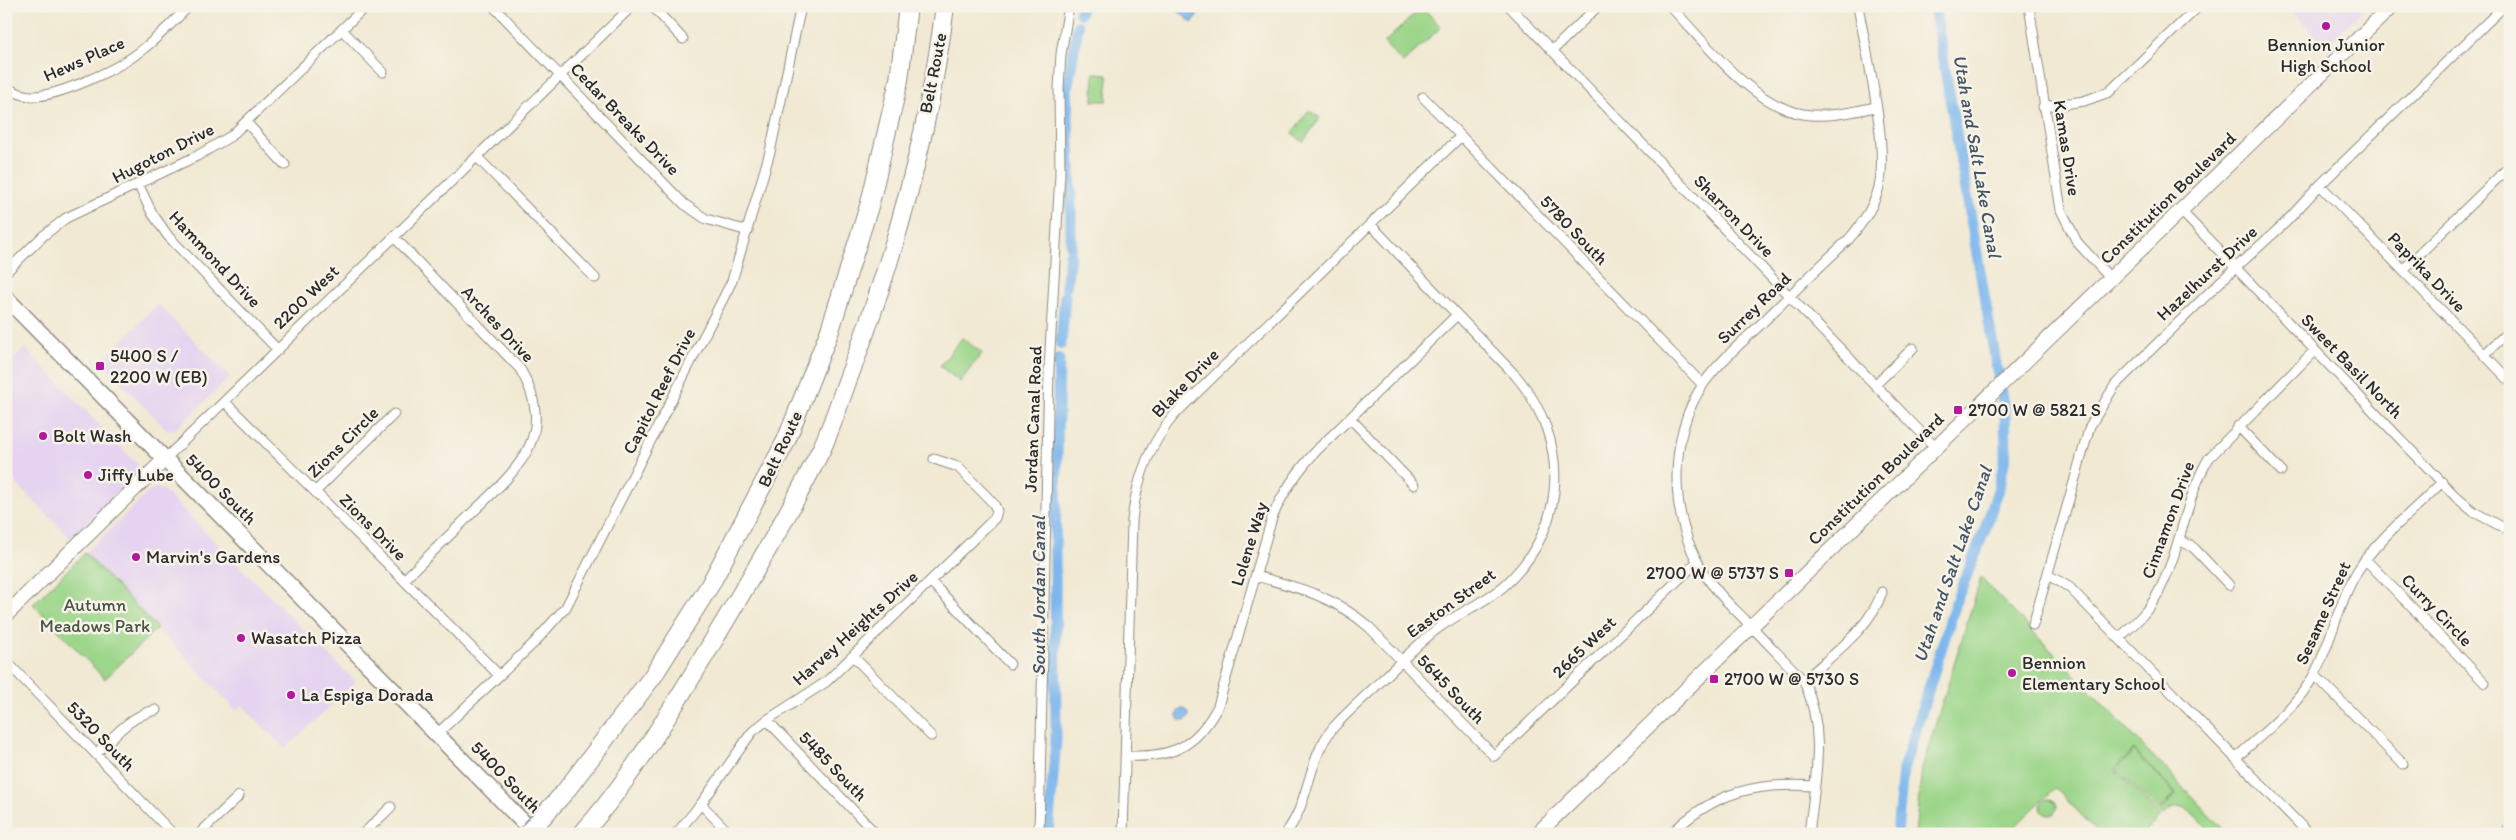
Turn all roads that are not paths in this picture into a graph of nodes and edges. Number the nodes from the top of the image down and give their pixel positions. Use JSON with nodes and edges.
{"nodes":[{"id":1,"x":189,"y":6,"type":"edge"},
{"id":2,"x":366,"y":6,"type":"edge"},
{"id":3,"x":493,"y":6,"type":"edge"},
{"id":4,"x":632,"y":6,"type":"edge"},
{"id":5,"x":652,"y":6,"type":"edge"},
{"id":6,"x":801,"y":6,"type":"edge"},
{"id":7,"x":908,"y":6,"type":"edge"},
{"id":8,"x":945,"y":6,"type":"edge"},
{"id":9,"x":1069,"y":6,"type":"edge"},
{"id":10,"x":1508,"y":6,"type":"edge"},
{"id":11,"x":1598,"y":6,"type":"edge"},
{"id":12,"x":1670,"y":6,"type":"edge"},
{"id":13,"x":1858,"y":6,"type":"edge"},
{"id":14,"x":2029,"y":6,"type":"edge"},
{"id":15,"x":2392,"y":6,"type":"edge"},
{"id":16,"x":2504,"y":6,"type":"edge"},
{"id":17,"x":2198,"y":7,"type":"edge"},
{"id":18,"x":342,"y":30,"type":"junction"},
{"id":19,"x":683,"y":39,"type":"dead end"},
{"id":20,"x":1552,"y":51,"type":"junction"},
{"id":21,"x":383,"y":72,"type":"dead end"},
{"id":22,"x":560,"y":76,"type":"junction"},
{"id":23,"x":6,"y":87,"type":"edge"},
{"id":24,"x":1423,"y":97,"type":"dead end"},
{"id":25,"x":1875,"y":107,"type":"junction"},
{"id":26,"x":2044,"y":108,"type":"junction"},
{"id":27,"x":246,"y":122,"type":"junction"},
{"id":28,"x":1460,"y":136,"type":"junction"},
{"id":29,"x":477,"y":157,"type":"junction"},
{"id":30,"x":285,"y":165,"type":"dead end"},
{"id":31,"x":2510,"y":166,"type":"edge"},
{"id":32,"x":138,"y":184,"type":"junction"},
{"id":33,"x":2320,"y":185,"type":"junction"},
{"id":34,"x":2181,"y":211,"type":"junction"},
{"id":35,"x":1370,"y":224,"type":"junction"},
{"id":36,"x":748,"y":231,"type":"junction"},
{"id":37,"x":394,"y":237,"type":"junction"},
{"id":38,"x":2235,"y":268,"type":"junction"},
{"id":39,"x":2403,"y":270,"type":"junction"},
{"id":40,"x":6,"y":272,"type":"edge"},
{"id":41,"x":595,"y":278,"type":"dead end"},
{"id":42,"x":2111,"y":279,"type":"junction"},
{"id":43,"x":1789,"y":296,"type":"junction"},
{"id":44,"x":6,"y":298,"type":"edge"},
{"id":45,"x":1457,"y":315,"type":"junction"},
{"id":46,"x":2510,"y":330,"type":"edge"},
{"id":47,"x":1913,"y":348,"type":"dead end"},
{"id":48,"x":278,"y":350,"type":"junction"},
{"id":49,"x":2314,"y":351,"type":"junction"},
{"id":50,"x":2484,"y":355,"type":"junction"},
{"id":51,"x":2510,"y":381,"type":"edge"},
{"id":52,"x":1703,"y":385,"type":"junction"},
{"id":53,"x":1875,"y":385,"type":"junction"},
{"id":54,"x":225,"y":402,"type":"junction"},
{"id":55,"x":394,"y":414,"type":"dead end"},
{"id":56,"x":1350,"y":418,"type":"junction"},
{"id":57,"x":2238,"y":426,"type":"junction"},
{"id":58,"x":1936,"y":448,"type":"junction"},
{"id":59,"x":934,"y":458,"type":"dead end"},
{"id":60,"x":165,"y":459,"type":"junction"},
{"id":61,"x":2281,"y":471,"type":"dead end"},
{"id":62,"x":2442,"y":482,"type":"junction"},
{"id":63,"x":1414,"y":485,"type":"dead end"},
{"id":64,"x":315,"y":492,"type":"junction"},
{"id":65,"x":2510,"y":531,"type":"edge"},
{"id":66,"x":2180,"y":540,"type":"junction"},
{"id":67,"x":2365,"y":559,"type":"junction"},
{"id":68,"x":1697,"y":562,"type":"junction"},
{"id":69,"x":2048,"y":575,"type":"junction"},
{"id":70,"x":1256,"y":576,"type":"junction"},
{"id":71,"x":404,"y":580,"type":"junction"},
{"id":72,"x":931,"y":582,"type":"junction"},
{"id":73,"x":2228,"y":584,"type":"dead end"},
{"id":74,"x":1882,"y":592,"type":"dead end"},
{"id":75,"x":6,"y":615,"type":"edge"},
{"id":76,"x":2033,"y":625,"type":"dead end"},
{"id":77,"x":1751,"y":626,"type":"junction"},
{"id":78,"x":2119,"y":638,"type":"junction"},
{"id":79,"x":853,"y":656,"type":"junction"},
{"id":80,"x":6,"y":661,"type":"edge"},
{"id":81,"x":1402,"y":661,"type":"junction"},
{"id":82,"x":1010,"y":664,"type":"dead end"},
{"id":83,"x":499,"y":674,"type":"junction"},
{"id":84,"x":2314,"y":674,"type":"junction"},
{"id":85,"x":1804,"y":681,"type":"junction"},
{"id":86,"x":2485,"y":683,"type":"dead end"},
{"id":87,"x":156,"y":710,"type":"dead end"},
{"id":88,"x":767,"y":720,"type":"junction"},
{"id":89,"x":438,"y":733,"type":"junction"},
{"id":90,"x":931,"y":736,"type":"dead end"},
{"id":91,"x":96,"y":754,"type":"junction"},
{"id":92,"x":1125,"y":756,"type":"junction"},
{"id":93,"x":1494,"y":756,"type":"joint"},
{"id":94,"x":2236,"y":758,"type":"junction"},
{"id":95,"x":2403,"y":764,"type":"dead end"},
{"id":96,"x":1814,"y":786,"type":"junction"},
{"id":97,"x":239,"y":796,"type":"dead end"},
{"id":98,"x":701,"y":804,"type":"junction"},
{"id":99,"x":391,"y":807,"type":"dead end"},
{"id":100,"x":2510,"y":827,"type":"edge"},
{"id":101,"x":587,"y":828,"type":"edge"},
{"id":102,"x":173,"y":834,"type":"edge"},
{"id":103,"x":199,"y":834,"type":"edge"},
{"id":104,"x":363,"y":834,"type":"edge"},
{"id":105,"x":527,"y":834,"type":"edge"},
{"id":106,"x":535,"y":834,"type":"edge"},
{"id":107,"x":676,"y":834,"type":"edge"},
{"id":108,"x":730,"y":834,"type":"edge"},
{"id":109,"x":876,"y":834,"type":"edge"},
{"id":110,"x":1039,"y":834,"type":"edge"},
{"id":111,"x":1123,"y":834,"type":"edge"},
{"id":112,"x":1285,"y":834,"type":"edge"},
{"id":113,"x":1537,"y":834,"type":"edge"},
{"id":114,"x":1671,"y":834,"type":"edge"},
{"id":115,"x":1809,"y":834,"type":"edge"},
{"id":116,"x":2309,"y":834,"type":"edge"},
{"id":117,"x":2503,"y":834,"type":"edge"}],
"edges":[{"from":1,"to":23,"type":"street","name":"Hews Place"},
{"from":2,"to":18,"type":"street","name":"Hugoton Drive"},
{"from":3,"to":22,"type":"street","name":"Cedar Breaks Drive"},
{"from":4,"to":22,"type":"street","name":"2200 West"},
{"from":5,"to":19,"type":"street"},
{"from":6,"to":36,"type":"street","name":"Capitol Reef Drive"},
{"from":7,"to":105,"type":"highway","name":"Belt Route","bridge":true},
{"from":8,"to":101,"type":"highway","name":"Belt Route"},
{"from":9,"to":110,"type":"street","name":"Jordan Canal Road"},
{"from":10,"to":20,"type":"street","name":"Sharron Drive"},
{"from":11,"to":20,"type":"street"},
{"from":12,"to":25,"type":"street"},
{"from":13,"to":25,"type":"street","name":"Surrey Road"},
{"from":14,"to":26,"type":"street","name":"Kamas Drive"},
{"from":15,"to":34,"type":"main road","name":"Constitution Boulevard"},
{"from":16,"to":33,"type":"street","name":"Hazelhurst Drive"},
{"from":17,"to":26,"type":"street"},
{"from":18,"to":21,"type":"street"},
{"from":18,"to":27,"type":"street","name":"Hugoton Drive"},
{"from":20,"to":43,"type":"street","name":"Sharron Drive"},
{"from":22,"to":29,"type":"street","name":"2200 West"},
{"from":22,"to":36,"type":"street","name":"Cedar Breaks Drive"},
{"from":24,"to":28,"type":"street","name":"5780 South"},
{"from":25,"to":43,"type":"street","name":"Surrey Road"},
{"from":26,"to":42,"type":"street","name":"Kamas Drive"},
{"from":27,"to":30,"type":"street"},
{"from":27,"to":32,"type":"street","name":"Hugoton Drive"},
{"from":28,"to":35,"type":"street","name":"Blake Drive"},
{"from":28,"to":52,"type":"street","name":"5780 South"},
{"from":29,"to":37,"type":"street","name":"2200 West"},
{"from":29,"to":41,"type":"street"},
{"from":31,"to":39,"type":"street"},
{"from":32,"to":40,"type":"street","name":"Hugoton Drive"},
{"from":32,"to":48,"type":"street","name":"Hammond Drive"},
{"from":33,"to":38,"type":"street","name":"Hazelhurst Drive"},
{"from":33,"to":39,"type":"street","name":"Paprika Drive"},
{"from":34,"to":38,"type":"street","name":"Sweet Basil North"},
{"from":34,"to":42,"type":"main road","name":"Constitution Boulevard"},
{"from":35,"to":45,"type":"street","name":"Easton Street"},
{"from":35,"to":92,"type":"street","name":"Blake Drive"},
{"from":36,"to":83,"type":"street","name":"Capitol Reef Drive"},
{"from":37,"to":48,"type":"street","name":"2200 West"},
{"from":37,"to":71,"type":"street","name":"Arches Drive"},
{"from":38,"to":49,"type":"street","name":"Sweet Basil North"},
{"from":38,"to":69,"type":"street","name":"Hazelhurst Drive"},
{"from":39,"to":50,"type":"street","name":"Paprika Drive"},
{"from":42,"to":58,"type":"main road","name":"Constitution Boulevard"},
{"from":43,"to":52,"type":"street","name":"Surrey Road"},
{"from":43,"to":53,"type":"street","name":"Sharron Drive"},
{"from":44,"to":60,"type":"main road","name":"5400 South"},
{"from":45,"to":56,"type":"street","name":"Lolene Way"},
{"from":45,"to":81,"type":"street","name":"Easton Street"},
{"from":46,"to":50,"type":"street"},
{"from":47,"to":53,"type":"street"},
{"from":48,"to":54,"type":"street","name":"2200 West"},
{"from":49,"to":57,"type":"street","name":"Cinnamon Drive"},
{"from":49,"to":62,"type":"street","name":"Sweet Basil North"},
{"from":50,"to":51,"type":"street","name":"Paprika Drive"},
{"from":52,"to":68,"type":"street","name":"Surrey Road"},
{"from":53,"to":58,"type":"street","name":"Sharron Drive"},
{"from":54,"to":60,"type":"street","name":"2200 West"},
{"from":54,"to":64,"type":"street","name":"Zions Drive"},
{"from":55,"to":64,"type":"street","name":"Zions Circle"},
{"from":56,"to":63,"type":"street"},
{"from":56,"to":70,"type":"street","name":"Lolene Way"},
{"from":57,"to":61,"type":"street"},
{"from":57,"to":66,"type":"street","name":"Cinnamon Drive"},
{"from":58,"to":77,"type":"main road","name":"Constitution Boulevard"},
{"from":59,"to":72,"type":"street","name":"Harvey Heights Drive"},
{"from":60,"to":75,"type":"main road","name":"2200 West"},
{"from":60,"to":89,"type":"main road","name":"5400 South"},
{"from":62,"to":65,"type":"street","name":"Sweet Basil North"},
{"from":62,"to":67,"type":"street","name":"Sesame Street"},
{"from":64,"to":71,"type":"street","name":"Zions Drive"},
{"from":66,"to":73,"type":"street"},
{"from":66,"to":78,"type":"street","name":"Cinnamon Drive"},
{"from":67,"to":84,"type":"street","name":"Sesame Street"},
{"from":67,"to":86,"type":"street","name":"Curry Circle"},
{"from":68,"to":77,"type":"street","name":"Surrey Road"},
{"from":68,"to":93,"type":"street","name":"2665 West"},
{"from":69,"to":76,"type":"street","name":"Hazelhurst Drive"},
{"from":69,"to":78,"type":"street"},
{"from":70,"to":81,"type":"street","name":"5645 South"},
{"from":70,"to":92,"type":"street","name":"Lolene Way"},
{"from":71,"to":83,"type":"street","name":"Zions Drive"},
{"from":72,"to":79,"type":"street","name":"Harvey Heights Drive"},
{"from":72,"to":82,"type":"street"},
{"from":74,"to":85,"type":"street"},
{"from":77,"to":85,"type":"street","name":"Surrey Road"},
{"from":77,"to":113,"type":"main road","name":"Constitution Boulevard"},
{"from":78,"to":94,"type":"street"},
{"from":79,"to":88,"type":"street","name":"Harvey Heights Drive"},
{"from":79,"to":90,"type":"street"},
{"from":80,"to":91,"type":"street","name":"5320 South"},
{"from":81,"to":93,"type":"street","name":"5645 South"},
{"from":81,"to":112,"type":"street","name":"Easton Street"},
{"from":83,"to":89,"type":"street","name":"Capitol Reef Drive"},
{"from":84,"to":94,"type":"street","name":"Sesame Street"},
{"from":84,"to":95,"type":"street"},
{"from":85,"to":96,"type":"street"},
{"from":87,"to":91,"type":"street"},
{"from":88,"to":98,"type":"street","name":"Harvey Heights Drive"},
{"from":88,"to":109,"type":"street","name":"5485 South"},
{"from":89,"to":106,"type":"main road","name":"5400 South"},
{"from":91,"to":102,"type":"street","name":"5320 South"},
{"from":92,"to":111,"type":"street","name":"Blake Drive"},
{"from":94,"to":116,"type":"street"},
{"from":96,"to":114,"type":"street"},
{"from":96,"to":115,"type":"street"},
{"from":97,"to":103,"type":"street"},
{"from":98,"to":107,"type":"street","name":"Harvey Heights Drive"},
{"from":98,"to":108,"type":"street"},
{"from":99,"to":104,"type":"street"},
{"from":100,"to":117,"type":"street"}]}
